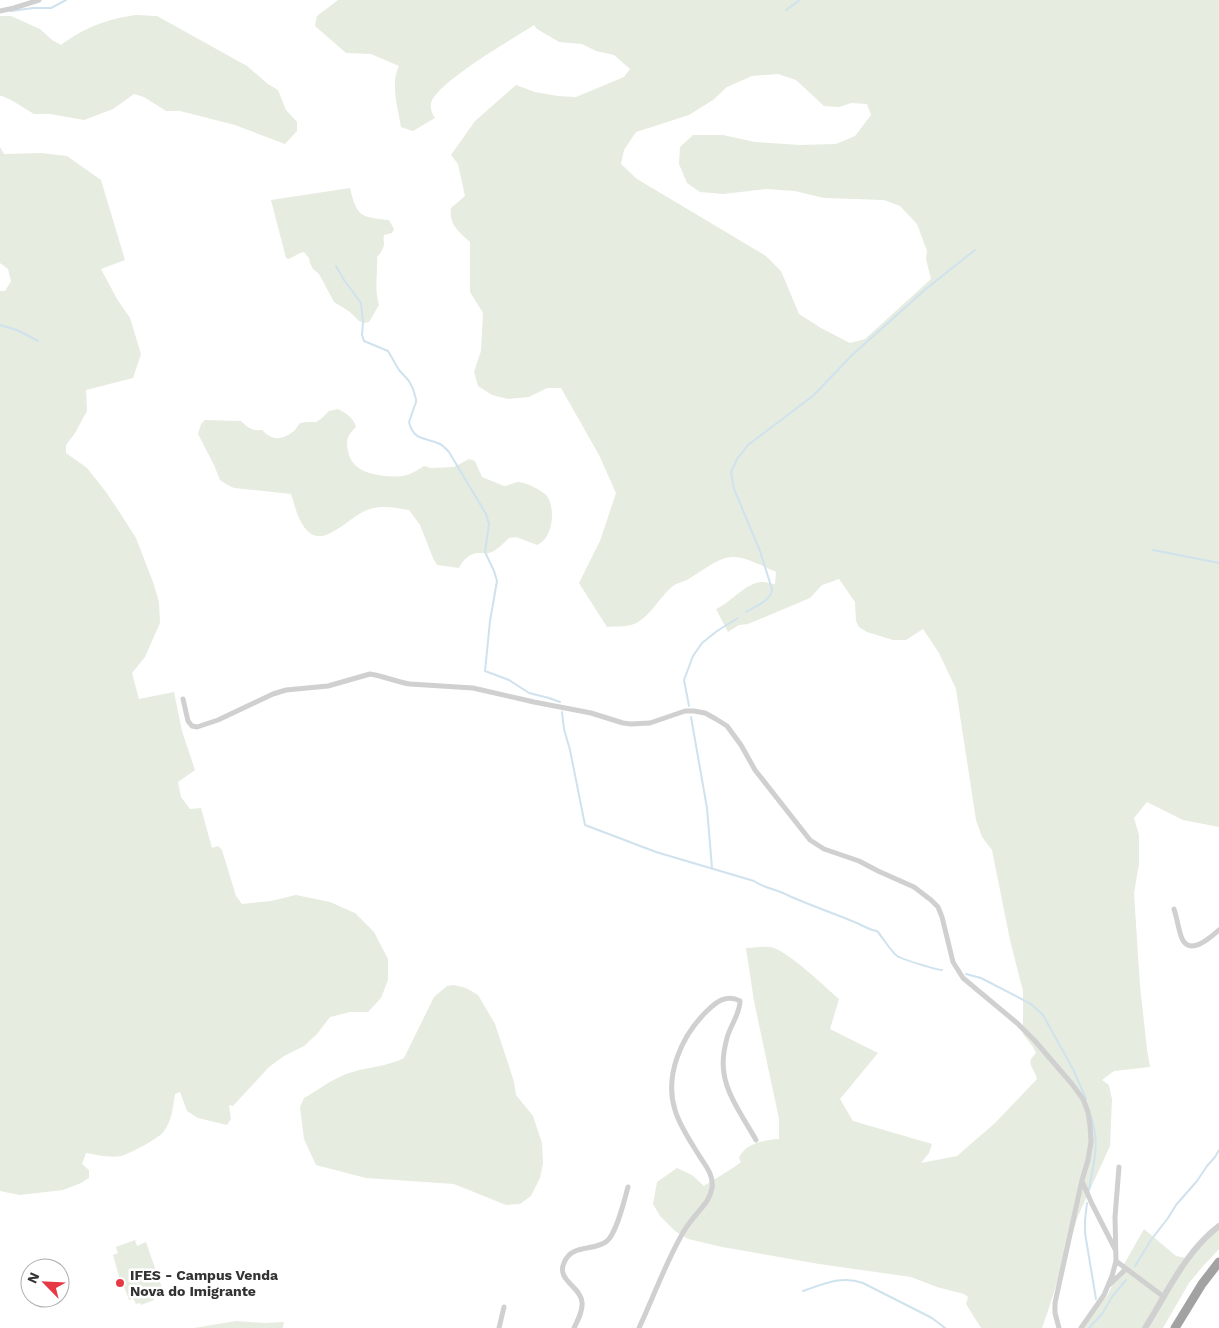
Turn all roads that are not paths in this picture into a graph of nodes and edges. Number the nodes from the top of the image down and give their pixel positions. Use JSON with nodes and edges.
{"nodes":[{"id":1,"x":40,"y":0,"type":"edge"},
{"id":2,"x":0,"y":11,"type":"edge"},
{"id":3,"x":182,"y":698,"type":"dead end"},
{"id":4,"x":1174,"y":909,"type":"dead end"},
{"id":5,"x":1219,"y":930,"type":"edge"},
{"id":6,"x":756,"y":1140,"type":"dead end"},
{"id":7,"x":1118,"y":1167,"type":"dead end"},
{"id":8,"x":1082,"y":1180,"type":"junction"},
{"id":9,"x":628,"y":1187,"type":"dead end"},
{"id":10,"x":1219,"y":1226,"type":"edge"},
{"id":11,"x":1116,"y":1250,"type":"junction"},
{"id":12,"x":1116,"y":1261,"type":"junction"},
{"id":13,"x":1219,"y":1262,"type":"edge"},
{"id":14,"x":1126,"y":1269,"type":"junction"},
{"id":15,"x":1109,"y":1285,"type":"junction"},
{"id":16,"x":1164,"y":1297,"type":"junction"},
{"id":17,"x":504,"y":1307,"type":"dead end"},
{"id":18,"x":499,"y":1328,"type":"edge"},
{"id":19,"x":574,"y":1328,"type":"edge"},
{"id":20,"x":639,"y":1328,"type":"edge"},
{"id":21,"x":1058,"y":1328,"type":"edge"},
{"id":22,"x":1081,"y":1328,"type":"edge"},
{"id":23,"x":1145,"y":1328,"type":"edge"},
{"id":24,"x":1175,"y":1328,"type":"edge"}],
"edges":[{"from":1,"to":2,"type":"street"},
{"from":3,"to":8,"type":"street"},
{"from":4,"to":5,"type":"street"},
{"from":6,"to":20,"type":"street"},
{"from":7,"to":11,"type":"street"},
{"from":8,"to":11,"type":"street"},
{"from":8,"to":21,"type":"street"},
{"from":9,"to":19,"type":"street"},
{"from":10,"to":16,"type":"street"},
{"from":11,"to":12,"type":"street"},
{"from":12,"to":14,"type":"street"},
{"from":12,"to":15,"type":"street"},
{"from":13,"to":24,"type":"highway"},
{"from":14,"to":15,"type":"street"},
{"from":14,"to":16,"type":"street"},
{"from":15,"to":22,"type":"street"},
{"from":16,"to":23,"type":"street"},
{"from":17,"to":18,"type":"street"}]}
